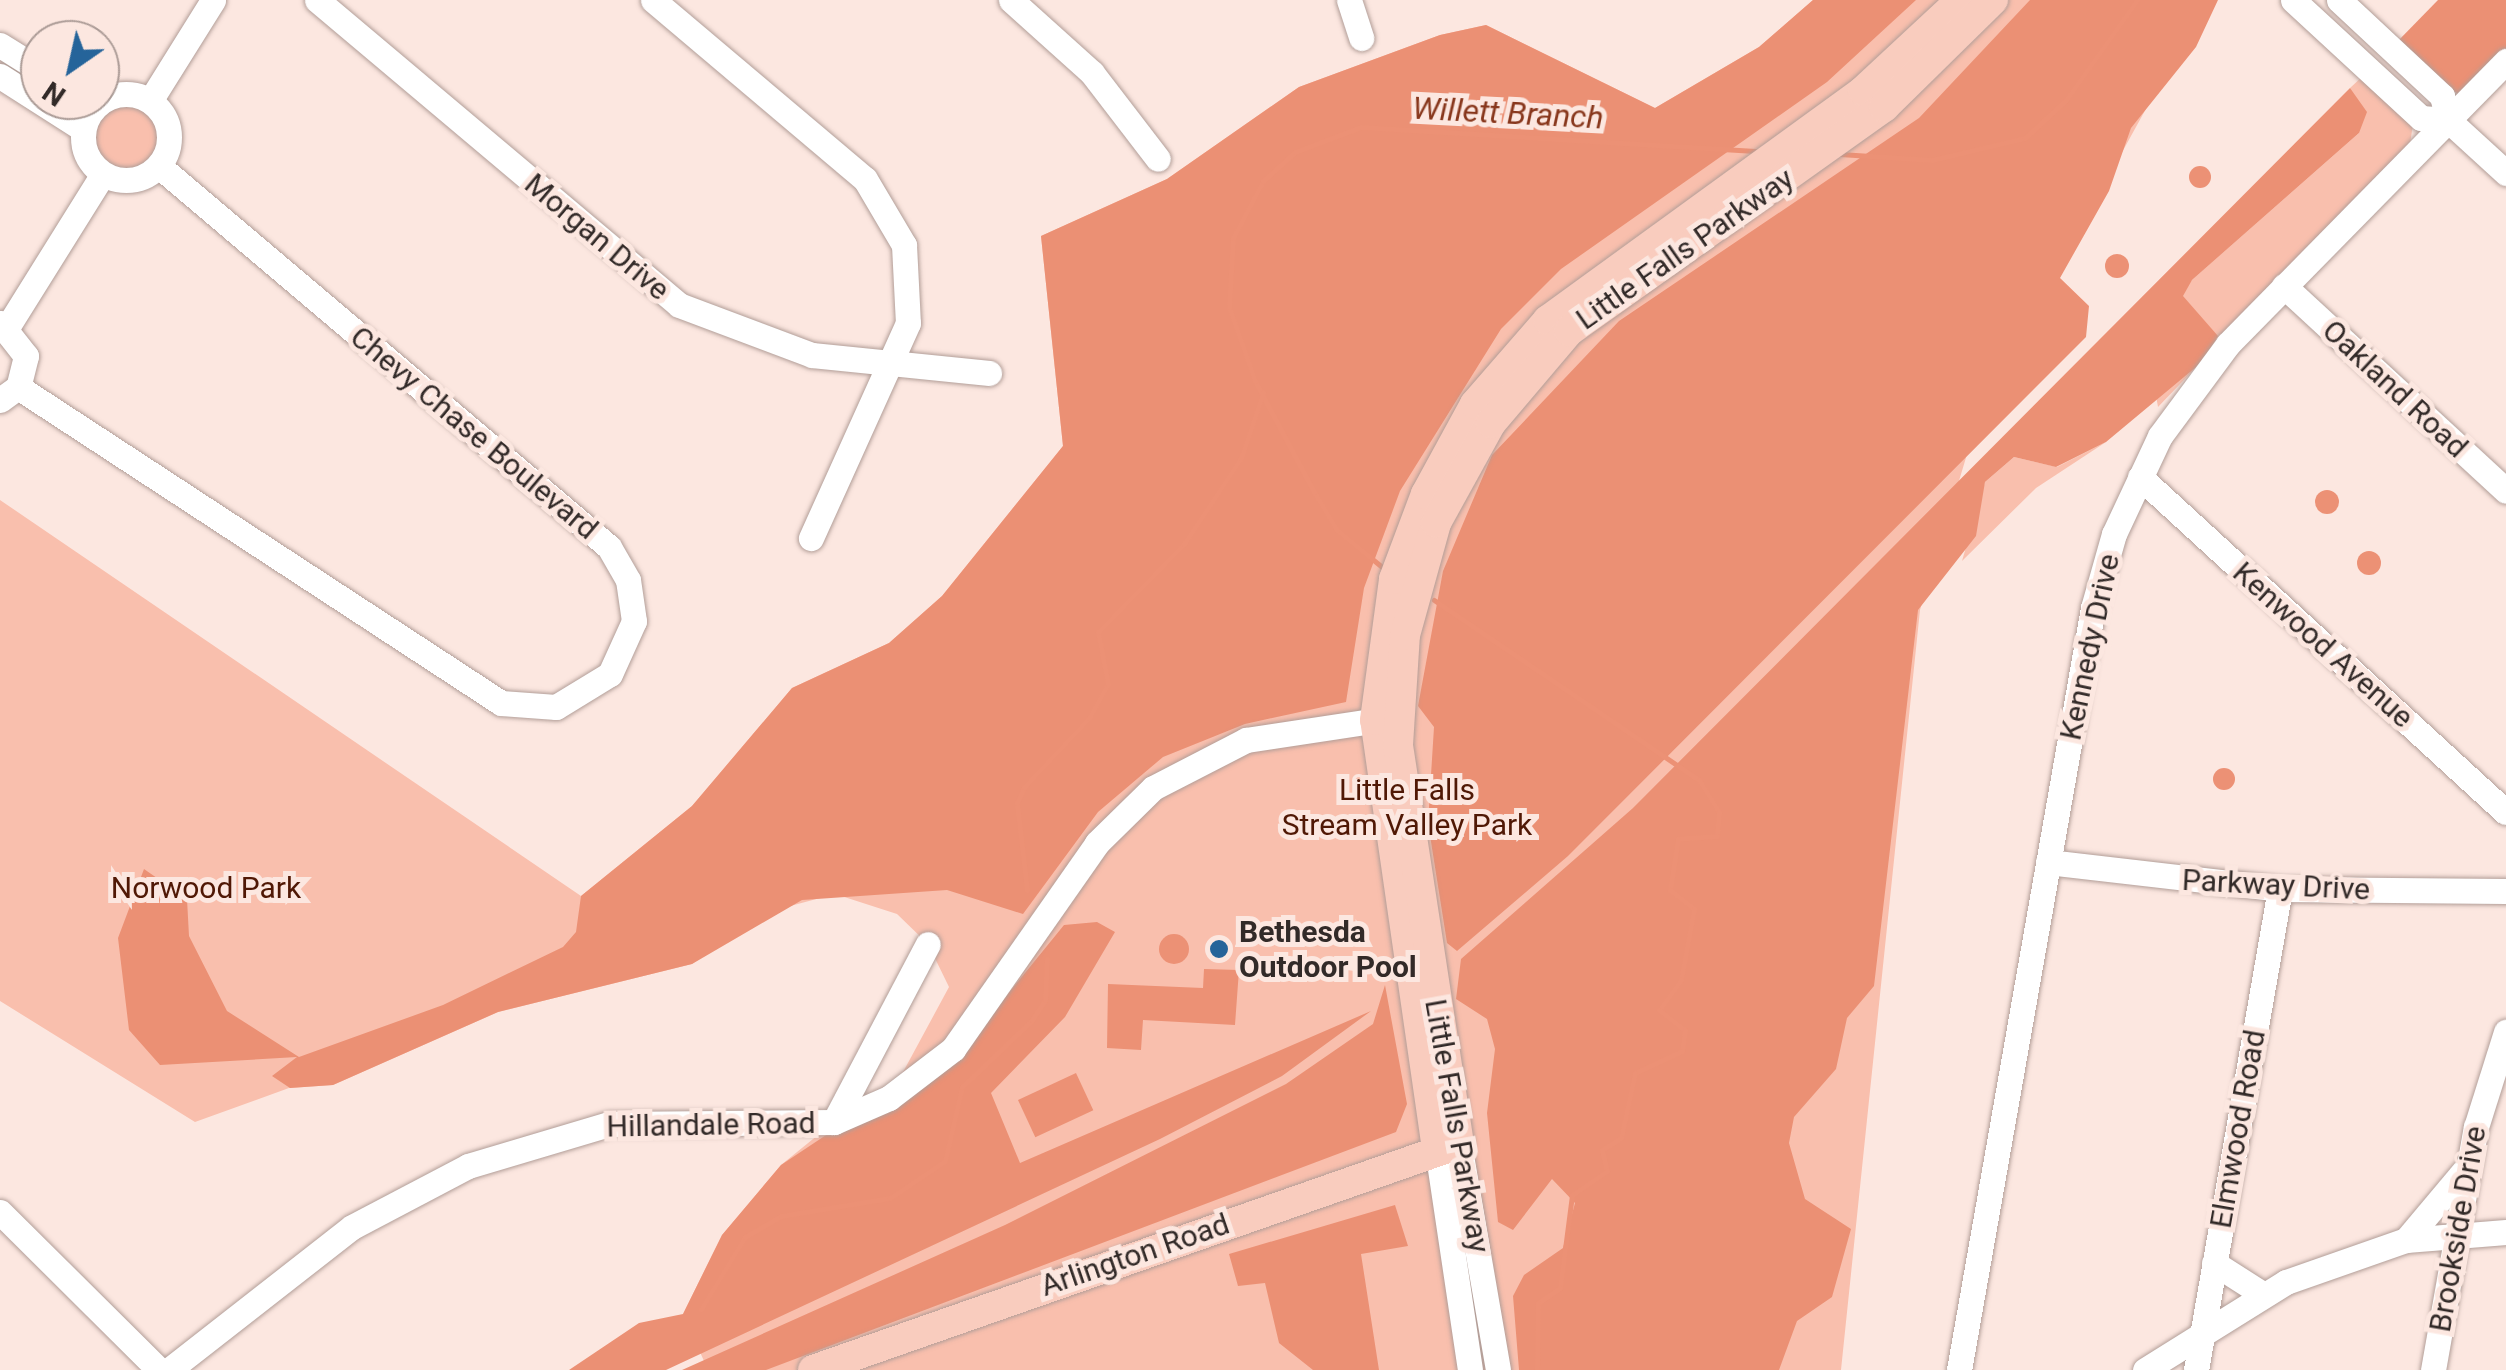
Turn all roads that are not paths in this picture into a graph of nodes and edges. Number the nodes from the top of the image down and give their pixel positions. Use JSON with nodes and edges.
{"nodes":[{"id":1,"x":213,"y":0,"type":"edge"},
{"id":2,"x":317,"y":0,"type":"edge"},
{"id":3,"x":653,"y":0,"type":"edge"},
{"id":4,"x":1011,"y":0,"type":"edge"},
{"id":5,"x":1349,"y":0,"type":"edge"},
{"id":6,"x":1961,"y":0,"type":"edge"},
{"id":7,"x":1993,"y":0,"type":"edge"},
{"id":8,"x":2293,"y":0,"type":"edge"},
{"id":9,"x":2339,"y":0,"type":"edge"},
{"id":10,"x":1361,"y":38,"type":"dead end"},
{"id":11,"x":2506,"y":61,"type":"edge"},
{"id":12,"x":0,"y":76,"type":"edge"},
{"id":13,"x":120,"y":94,"type":"edge"},
{"id":14,"x":150,"y":100,"type":"junction"},
{"id":15,"x":86,"y":120,"type":"edge"},
{"id":16,"x":2448,"y":120,"type":"junction"},
{"id":17,"x":83,"y":129,"type":"junction"},
{"id":18,"x":1801,"y":153,"type":"junction"},
{"id":19,"x":1158,"y":159,"type":"dead end"},
{"id":20,"x":159,"y":166,"type":"junction"},
{"id":21,"x":2506,"y":173,"type":"edge"},
{"id":22,"x":103,"y":174,"type":"junction"},
{"id":23,"x":2284,"y":286,"type":"junction"},
{"id":24,"x":4,"y":324,"type":"edge"},
{"id":25,"x":894,"y":363,"type":"junction"},
{"id":26,"x":988,"y":373,"type":"dead end"},
{"id":27,"x":9,"y":393,"type":"edge"},
{"id":28,"x":2140,"y":477,"type":"junction"},
{"id":29,"x":2506,"y":492,"type":"edge"},
{"id":30,"x":810,"y":538,"type":"dead end"},
{"id":31,"x":1386,"y":718,"type":"junction"},
{"id":32,"x":2506,"y":812,"type":"edge"},
{"id":33,"x":2048,"y":862,"type":"junction"},
{"id":34,"x":2280,"y":889,"type":"junction"},
{"id":35,"x":2506,"y":891,"type":"edge"},
{"id":36,"x":928,"y":944,"type":"dead end"},
{"id":37,"x":2506,"y":1032,"type":"edge"},
{"id":38,"x":834,"y":1122,"type":"junction"},
{"id":39,"x":1448,"y":1146,"type":"junction"},
{"id":40,"x":2469,"y":1164,"type":"junction"},
{"id":41,"x":0,"y":1212,"type":"edge"},
{"id":42,"x":2458,"y":1230,"type":"junction"},
{"id":43,"x":2506,"y":1232,"type":"edge"},
{"id":44,"x":2406,"y":1240,"type":"junction"},
{"id":45,"x":2214,"y":1263,"type":"junction"},
{"id":46,"x":2264,"y":1295,"type":"junction"},
{"id":47,"x":2203,"y":1330,"type":"junction"},
{"id":48,"x":160,"y":1370,"type":"edge"},
{"id":49,"x":169,"y":1370,"type":"edge"},
{"id":50,"x":814,"y":1370,"type":"edge"},
{"id":51,"x":1470,"y":1370,"type":"edge"},
{"id":52,"x":1498,"y":1370,"type":"edge"},
{"id":53,"x":1959,"y":1370,"type":"edge"},
{"id":54,"x":2145,"y":1370,"type":"edge"},
{"id":55,"x":2196,"y":1370,"type":"edge"},
{"id":56,"x":2432,"y":1370,"type":"edge"}],
"edges":[{"from":1,"to":14,"type":"street"},
{"from":2,"to":25,"type":"street","name":"Morgan Drive"},
{"from":3,"to":25,"type":"street"},
{"from":4,"to":19,"type":"street"},
{"from":5,"to":10,"type":"street"},
{"from":6,"to":18,"type":"main road","name":"Little Falls Parkway"},
{"from":7,"to":18,"type":"main road","name":"Little Falls Parkway"},
{"from":8,"to":16,"type":"street"},
{"from":9,"to":16,"type":"street"},
{"from":11,"to":16,"type":"street","name":"Kennedy Drive"},
{"from":12,"to":17,"type":"street"},
{"from":13,"to":14,"type":"street"},
{"from":14,"to":20,"type":"street"},
{"from":15,"to":17,"type":"street"},
{"from":16,"to":21,"type":"street"},
{"from":16,"to":23,"type":"street","name":"Kennedy Drive"},
{"from":17,"to":22,"type":"street"},
{"from":18,"to":31,"type":"main road","name":"Little Falls Parkway"},
{"from":18,"to":31,"type":"main road","name":"Little Falls Parkway"},
{"from":20,"to":22,"type":"street"},
{"from":20,"to":27,"type":"street","name":"Chevy Chase Boulevard"},
{"from":22,"to":24,"type":"street"},
{"from":23,"to":28,"type":"street","name":"Kennedy Drive"},
{"from":23,"to":29,"type":"street","name":"Oakland Road"},
{"from":24,"to":27,"type":"street"},
{"from":25,"to":26,"type":"street","name":"Morgan Drive"},
{"from":25,"to":30,"type":"street"},
{"from":28,"to":32,"type":"street","name":"Kenwood Avenue"},
{"from":28,"to":33,"type":"street","name":"Kennedy Drive"},
{"from":31,"to":38,"type":"street","name":"Hillandale Road"},
{"from":31,"to":39,"type":"main road","name":"Little Falls Parkway"},
{"from":33,"to":34,"type":"street","name":"Parkway Drive"},
{"from":33,"to":53,"type":"street","name":"Kennedy Drive"},
{"from":34,"to":35,"type":"street","name":"Parkway Drive"},
{"from":34,"to":45,"type":"street","name":"Elmwood Road"},
{"from":36,"to":38,"type":"street"},
{"from":37,"to":40,"type":"street","name":"Brookside Drive"},
{"from":38,"to":49,"type":"street","name":"Hillandale Road"},
{"from":39,"to":50,"type":"main road","name":"Arlington Road"},
{"from":39,"to":51,"type":"street","name":"Little Falls Parkway"},
{"from":39,"to":52,"type":"street","name":"Little Falls Parkway"},
{"from":40,"to":42,"type":"street","name":"Brookside Drive"},
{"from":40,"to":44,"type":"street"},
{"from":41,"to":48,"type":"street"},
{"from":42,"to":43,"type":"street"},
{"from":42,"to":44,"type":"street"},
{"from":42,"to":56,"type":"street","name":"Brookside Drive"},
{"from":44,"to":46,"type":"street"},
{"from":45,"to":46,"type":"street"},
{"from":45,"to":47,"type":"street","name":"Elmwood Road"},
{"from":46,"to":47,"type":"street"},
{"from":47,"to":54,"type":"street"},
{"from":47,"to":55,"type":"street","name":"Elmwood Road"}]}
